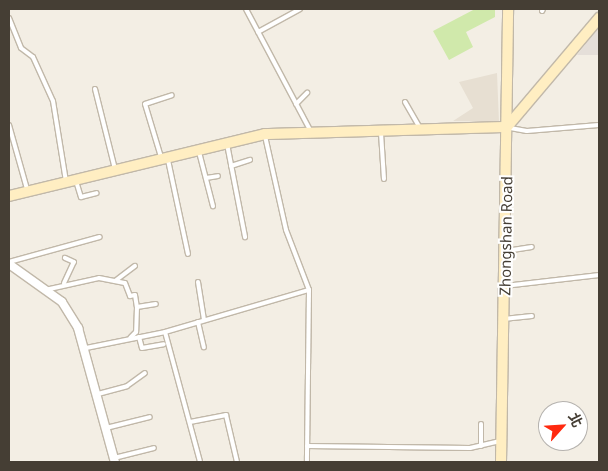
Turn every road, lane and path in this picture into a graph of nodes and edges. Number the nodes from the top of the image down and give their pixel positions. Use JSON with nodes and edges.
{"nodes":[{"id":1,"x":246,"y":9,"type":"edge"},
{"id":2,"x":300,"y":9,"type":"edge"},
{"id":3,"x":508,"y":9,"type":"edge"},
{"id":4,"x":9,"y":18,"type":"edge"},
{"id":5,"x":599,"y":18,"type":"edge"},
{"id":6,"x":258,"y":32,"type":"junction"},
{"id":7,"x":96,"y":89,"type":"dead end"},
{"id":8,"x":306,"y":93,"type":"dead end"},
{"id":9,"x":172,"y":95,"type":"dead end"},
{"id":10,"x":405,"y":102,"type":"dead end"},
{"id":11,"x":296,"y":104,"type":"junction"},
{"id":12,"x":9,"y":125,"type":"edge"},
{"id":13,"x":599,"y":125,"type":"edge"},
{"id":14,"x":507,"y":127,"type":"junction"},
{"id":15,"x":421,"y":130,"type":"junction"},
{"id":16,"x":381,"y":131,"type":"junction"},
{"id":17,"x":311,"y":132,"type":"junction"},
{"id":18,"x":264,"y":134,"type":"junction"},
{"id":19,"x":226,"y":141,"type":"junction"},
{"id":20,"x":198,"y":148,"type":"junction"},
{"id":21,"x":164,"y":156,"type":"junction"},
{"id":22,"x":250,"y":160,"type":"dead end"},
{"id":23,"x":231,"y":166,"type":"junction"},
{"id":24,"x":115,"y":169,"type":"junction"},
{"id":25,"x":218,"y":176,"type":"dead end"},
{"id":26,"x":206,"y":178,"type":"junction"},
{"id":27,"x":384,"y":179,"type":"dead end"},
{"id":28,"x":71,"y":180,"type":"junction"},
{"id":29,"x":28,"y":192,"type":"junction"},
{"id":30,"x":97,"y":193,"type":"dead end"},
{"id":31,"x":9,"y":196,"type":"edge"},
{"id":32,"x":214,"y":206,"type":"dead end"},
{"id":33,"x":100,"y":237,"type":"dead end"},
{"id":34,"x":246,"y":237,"type":"dead end"},
{"id":35,"x":532,"y":247,"type":"dead end"},
{"id":36,"x":506,"y":252,"type":"junction"},
{"id":37,"x":188,"y":254,"type":"dead end"},
{"id":38,"x":65,"y":258,"type":"dead end"},
{"id":39,"x":9,"y":263,"type":"edge"},
{"id":40,"x":135,"y":266,"type":"dead end"},
{"id":41,"x":599,"y":275,"type":"edge"},
{"id":42,"x":115,"y":281,"type":"junction"},
{"id":43,"x":198,"y":282,"type":"dead end"},
{"id":44,"x":64,"y":283,"type":"junction"},
{"id":45,"x":505,"y":286,"type":"junction"},
{"id":46,"x":45,"y":290,"type":"junction"},
{"id":47,"x":309,"y":290,"type":"junction"},
{"id":48,"x":156,"y":304,"type":"dead end"},
{"id":49,"x":137,"y":307,"type":"junction"},
{"id":50,"x":532,"y":316,"type":"dead end"},
{"id":51,"x":504,"y":319,"type":"junction"},
{"id":52,"x":204,"y":320,"type":"junction"},
{"id":53,"x":198,"y":322,"type":"junction"},
{"id":54,"x":165,"y":332,"type":"junction"},
{"id":55,"x":140,"y":337,"type":"junction"},
{"id":56,"x":129,"y":339,"type":"junction"},
{"id":57,"x":164,"y":344,"type":"dead end"},
{"id":58,"x":204,"y":347,"type":"dead end"},
{"id":59,"x":86,"y":348,"type":"junction"},
{"id":60,"x":145,"y":373,"type":"dead end"},
{"id":61,"x":98,"y":394,"type":"junction"},
{"id":62,"x":150,"y":417,"type":"dead end"},
{"id":63,"x":190,"y":422,"type":"junction"},
{"id":64,"x":481,"y":424,"type":"dead end"},
{"id":65,"x":106,"y":428,"type":"junction"},
{"id":66,"x":502,"y":441,"type":"junction"},
{"id":67,"x":307,"y":446,"type":"junction"},
{"id":68,"x":481,"y":446,"type":"junction"},
{"id":69,"x":154,"y":448,"type":"dead end"},
{"id":70,"x":114,"y":460,"type":"edge"},
{"id":71,"x":200,"y":462,"type":"edge"},
{"id":72,"x":237,"y":462,"type":"edge"},
{"id":73,"x":307,"y":462,"type":"edge"},
{"id":74,"x":501,"y":462,"type":"edge"}],
"edges":[{"from":1,"to":6,"type":"lane"},
{"from":2,"to":6,"type":"lane"},
{"from":3,"to":14,"type":"street","name":"Zhongshan Road"},
{"from":4,"to":28,"type":"lane"},
{"from":5,"to":14,"type":"street"},
{"from":6,"to":11,"type":"lane"},
{"from":7,"to":24,"type":"lane"},
{"from":8,"to":11,"type":"lane"},
{"from":9,"to":21,"type":"lane"},
{"from":10,"to":15,"type":"lane"},
{"from":11,"to":17,"type":"lane"},
{"from":12,"to":29,"type":"lane"},
{"from":13,"to":14,"type":"lane"},
{"from":14,"to":15,"type":"street"},
{"from":14,"to":36,"type":"street","name":"Zhongshan Road"},
{"from":15,"to":16,"type":"street"},
{"from":16,"to":17,"type":"street"},
{"from":16,"to":27,"type":"lane"},
{"from":17,"to":18,"type":"street"},
{"from":18,"to":19,"type":"street"},
{"from":18,"to":47,"type":"lane"},
{"from":19,"to":20,"type":"street"},
{"from":19,"to":23,"type":"lane"},
{"from":20,"to":21,"type":"street"},
{"from":20,"to":26,"type":"lane"},
{"from":21,"to":24,"type":"street"},
{"from":21,"to":37,"type":"lane"},
{"from":22,"to":23,"type":"lane"},
{"from":23,"to":34,"type":"lane"},
{"from":24,"to":28,"type":"street"},
{"from":25,"to":26,"type":"lane"},
{"from":26,"to":32,"type":"lane"},
{"from":28,"to":29,"type":"street"},
{"from":28,"to":30,"type":"lane"},
{"from":29,"to":31,"type":"street"},
{"from":33,"to":39,"type":"lane"},
{"from":35,"to":36,"type":"lane"},
{"from":36,"to":45,"type":"street","name":"Zhongshan Road"},
{"from":38,"to":44,"type":"lane"},
{"from":39,"to":46,"type":"street"},
{"from":40,"to":42,"type":"lane"},
{"from":41,"to":45,"type":"lane"},
{"from":42,"to":44,"type":"lane"},
{"from":42,"to":49,"type":"lane"},
{"from":43,"to":52,"type":"lane"},
{"from":44,"to":46,"type":"lane"},
{"from":45,"to":51,"type":"street","name":"Zhongshan Road"},
{"from":46,"to":59,"type":"street"},
{"from":47,"to":52,"type":"lane"},
{"from":47,"to":67,"type":"lane"},
{"from":48,"to":49,"type":"lane"},
{"from":49,"to":56,"type":"lane"},
{"from":50,"to":51,"type":"lane"},
{"from":51,"to":66,"type":"street","name":"Zhongshan Road"},
{"from":52,"to":53,"type":"lane"},
{"from":53,"to":54,"type":"lane"},
{"from":53,"to":58,"type":"lane"},
{"from":54,"to":55,"type":"lane"},
{"from":54,"to":63,"type":"lane"},
{"from":55,"to":56,"type":"lane"},
{"from":55,"to":57,"type":"lane"},
{"from":56,"to":59,"type":"lane"},
{"from":59,"to":61,"type":"street"},
{"from":60,"to":61,"type":"lane"},
{"from":61,"to":65,"type":"street"},
{"from":62,"to":65,"type":"lane"},
{"from":63,"to":71,"type":"lane"},
{"from":63,"to":72,"type":"lane"},
{"from":64,"to":68,"type":"lane"},
{"from":65,"to":70,"type":"street"},
{"from":66,"to":68,"type":"lane"},
{"from":66,"to":74,"type":"street","name":"Zhongshan Road"},
{"from":67,"to":68,"type":"lane"},
{"from":67,"to":73,"type":"lane"},
{"from":69,"to":70,"type":"lane"}]}
